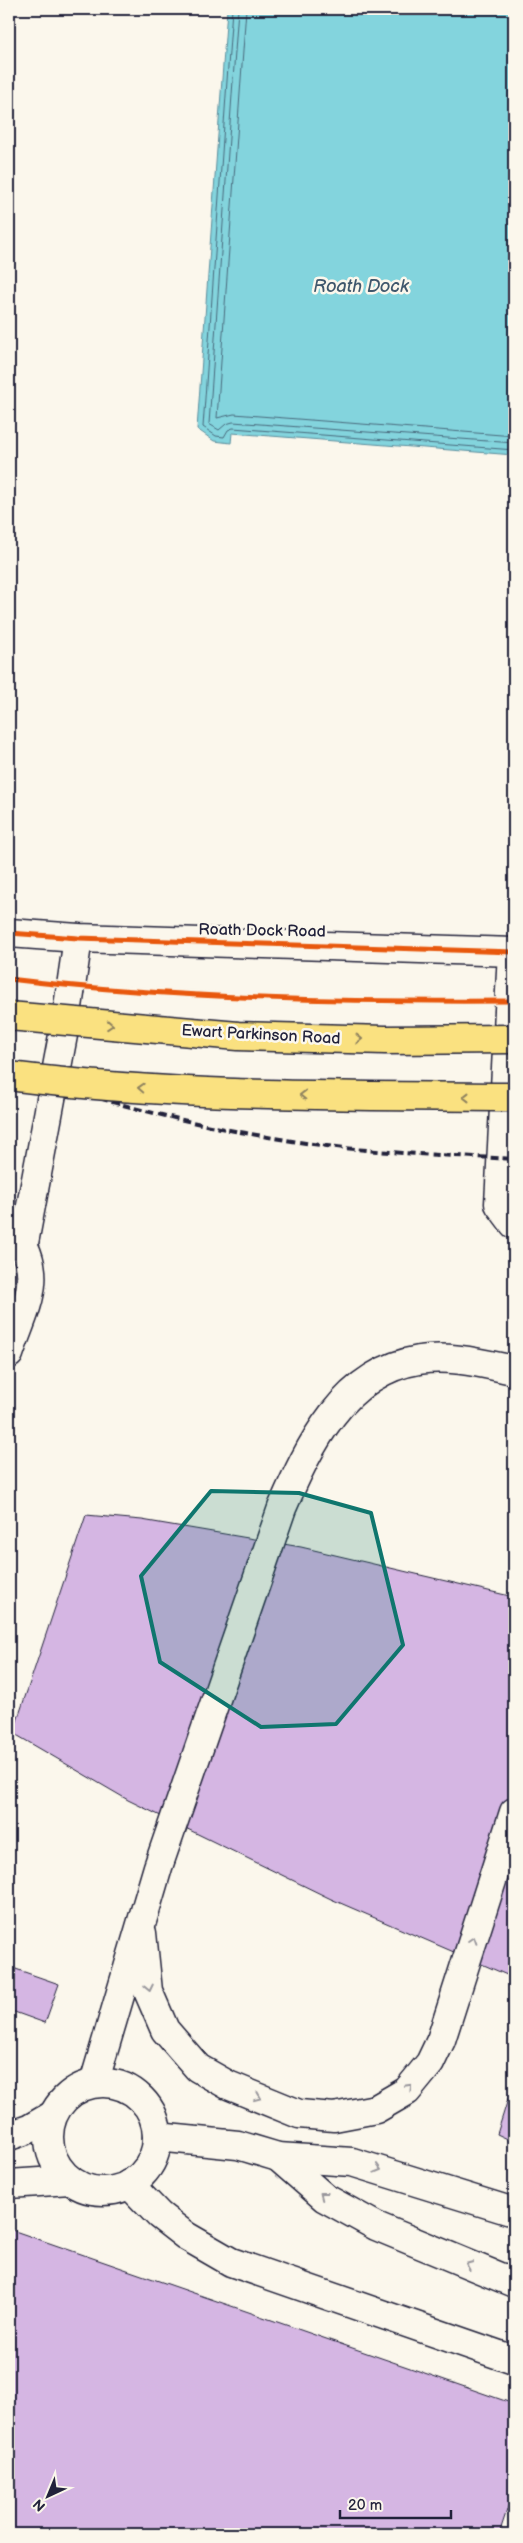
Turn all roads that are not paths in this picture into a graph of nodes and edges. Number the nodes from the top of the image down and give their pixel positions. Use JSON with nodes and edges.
{"nodes":[{"id":1,"x":9,"y":932,"type":"edge"},
{"id":2,"x":78,"y":938,"type":"junction"},
{"id":3,"x":513,"y":952,"type":"edge"},
{"id":4,"x":9,"y":1016,"type":"edge"},
{"id":5,"x":514,"y":1039,"type":"edge"},
{"id":6,"x":9,"y":1076,"type":"edge"},
{"id":7,"x":514,"y":1097,"type":"edge"},
{"id":8,"x":514,"y":1224,"type":"edge"},
{"id":9,"x":16,"y":1234,"type":"edge"},
{"id":10,"x":9,"y":1354,"type":"edge"},
{"id":11,"x":514,"y":1370,"type":"edge"},
{"id":12,"x":514,"y":1812,"type":"edge"},
{"id":13,"x":141,"y":1922,"type":"junction"},
{"id":14,"x":94,"y":2083,"type":"junction"},
{"id":15,"x":53,"y":2115,"type":"junction"},
{"id":16,"x":9,"y":2136,"type":"edge"},
{"id":17,"x":157,"y":2136,"type":"junction"},
{"id":18,"x":278,"y":2157,"type":"junction"},
{"id":19,"x":70,"y":2180,"type":"junction"},
{"id":20,"x":9,"y":2184,"type":"edge"},
{"id":21,"x":129,"y":2184,"type":"junction"},
{"id":22,"x":514,"y":2212,"type":"edge"},
{"id":23,"x":514,"y":2282,"type":"edge"},
{"id":24,"x":514,"y":2360,"type":"edge"}],
"edges":[{"from":1,"to":2,"type":"street","name":"Roath Dock Road"},
{"from":2,"to":3,"type":"street","name":"Roath Dock Road"},
{"from":2,"to":9,"type":"street"},
{"from":3,"to":8,"type":"street"},
{"from":4,"to":5,"type":"main road","name":"Ewart Parkinson Road","one_way":true,"bridge":true},
{"from":7,"to":6,"type":"main road","one_way":true,"bridge":true},
{"from":9,"to":10,"type":"street"},
{"from":11,"to":13,"type":"street"},
{"from":13,"to":12,"type":"street","one_way":true},
{"from":13,"to":14,"type":"street"},
{"from":14,"to":15,"type":"street"},
{"from":14,"to":17,"type":"street"},
{"from":15,"to":16,"type":"street"},
{"from":15,"to":19,"type":"street"},
{"from":17,"to":18,"type":"street"},
{"from":17,"to":21,"type":"street"},
{"from":18,"to":22,"type":"street","one_way":true},
{"from":23,"to":18,"type":"street","one_way":true},
{"from":19,"to":20,"type":"street"},
{"from":19,"to":21,"type":"street"},
{"from":21,"to":24,"type":"street"}]}
